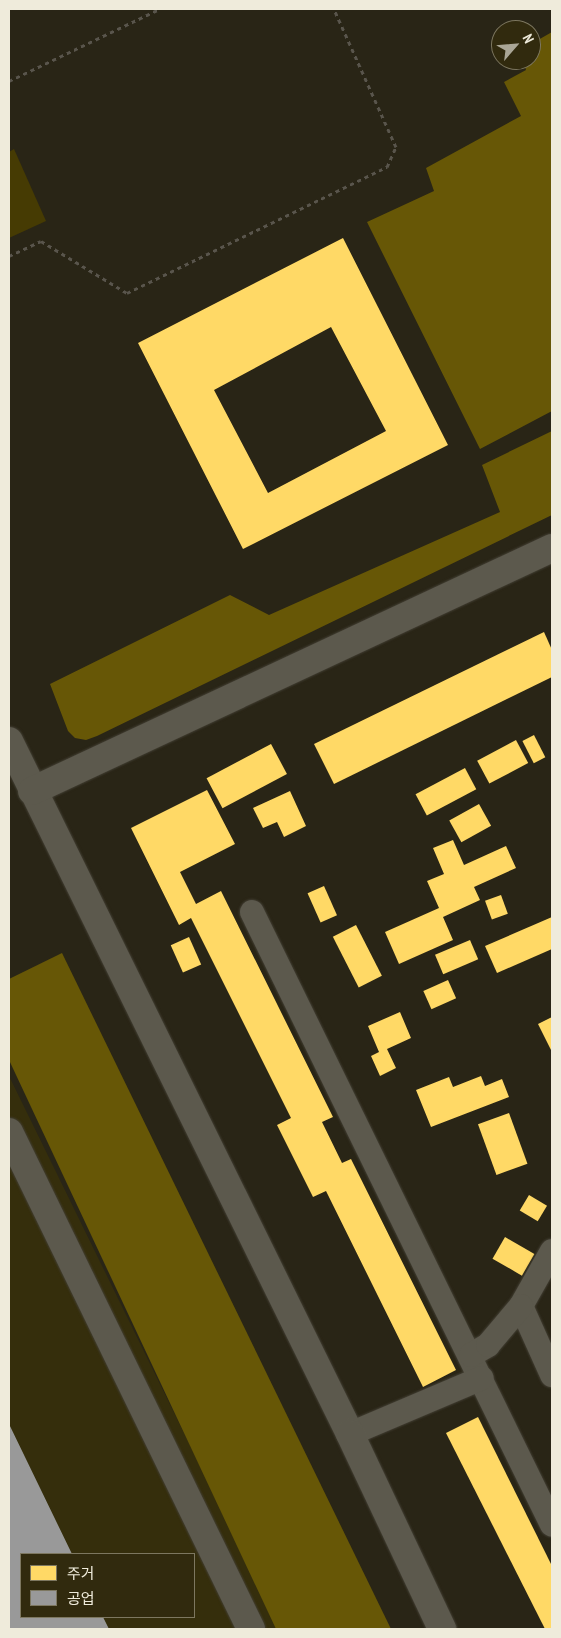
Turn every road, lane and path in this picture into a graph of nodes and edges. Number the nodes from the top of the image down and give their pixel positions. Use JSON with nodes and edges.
{"nodes":[{"id":1,"x":159,"y":9,"type":"edge"},
{"id":2,"x":334,"y":9,"type":"edge"},
{"id":3,"x":9,"y":81,"type":"edge"},
{"id":4,"x":9,"y":256,"type":"edge"},
{"id":5,"x":552,"y":548,"type":"edge"},
{"id":6,"x":9,"y":741,"type":"edge"},
{"id":7,"x":32,"y":791,"type":"junction"},
{"id":8,"x":252,"y":912,"type":"dead end"},
{"id":9,"x":9,"y":1132,"type":"edge"},
{"id":10,"x":552,"y":1251,"type":"edge"},
{"id":11,"x":521,"y":1306,"type":"junction"},
{"id":12,"x":471,"y":1355,"type":"junction"},
{"id":13,"x":552,"y":1375,"type":"edge"},
{"id":14,"x":482,"y":1378,"type":"junction"},
{"id":15,"x":350,"y":1434,"type":"junction"},
{"id":16,"x":552,"y":1525,"type":"edge"},
{"id":17,"x":251,"y":1629,"type":"edge"},
{"id":18,"x":442,"y":1629,"type":"edge"}],
"edges":[{"from":1,"to":3,"type":"path"},
{"from":2,"to":4,"type":"path"},
{"from":5,"to":7,"type":"street"},
{"from":6,"to":7,"type":"street"},
{"from":7,"to":15,"type":"street"},
{"from":8,"to":12,"type":"street"},
{"from":9,"to":17,"type":"street"},
{"from":10,"to":11,"type":"street"},
{"from":11,"to":12,"type":"street"},
{"from":11,"to":13,"type":"street"},
{"from":12,"to":14,"type":"street"},
{"from":14,"to":15,"type":"street"},
{"from":14,"to":16,"type":"street"},
{"from":15,"to":18,"type":"street"}]}
